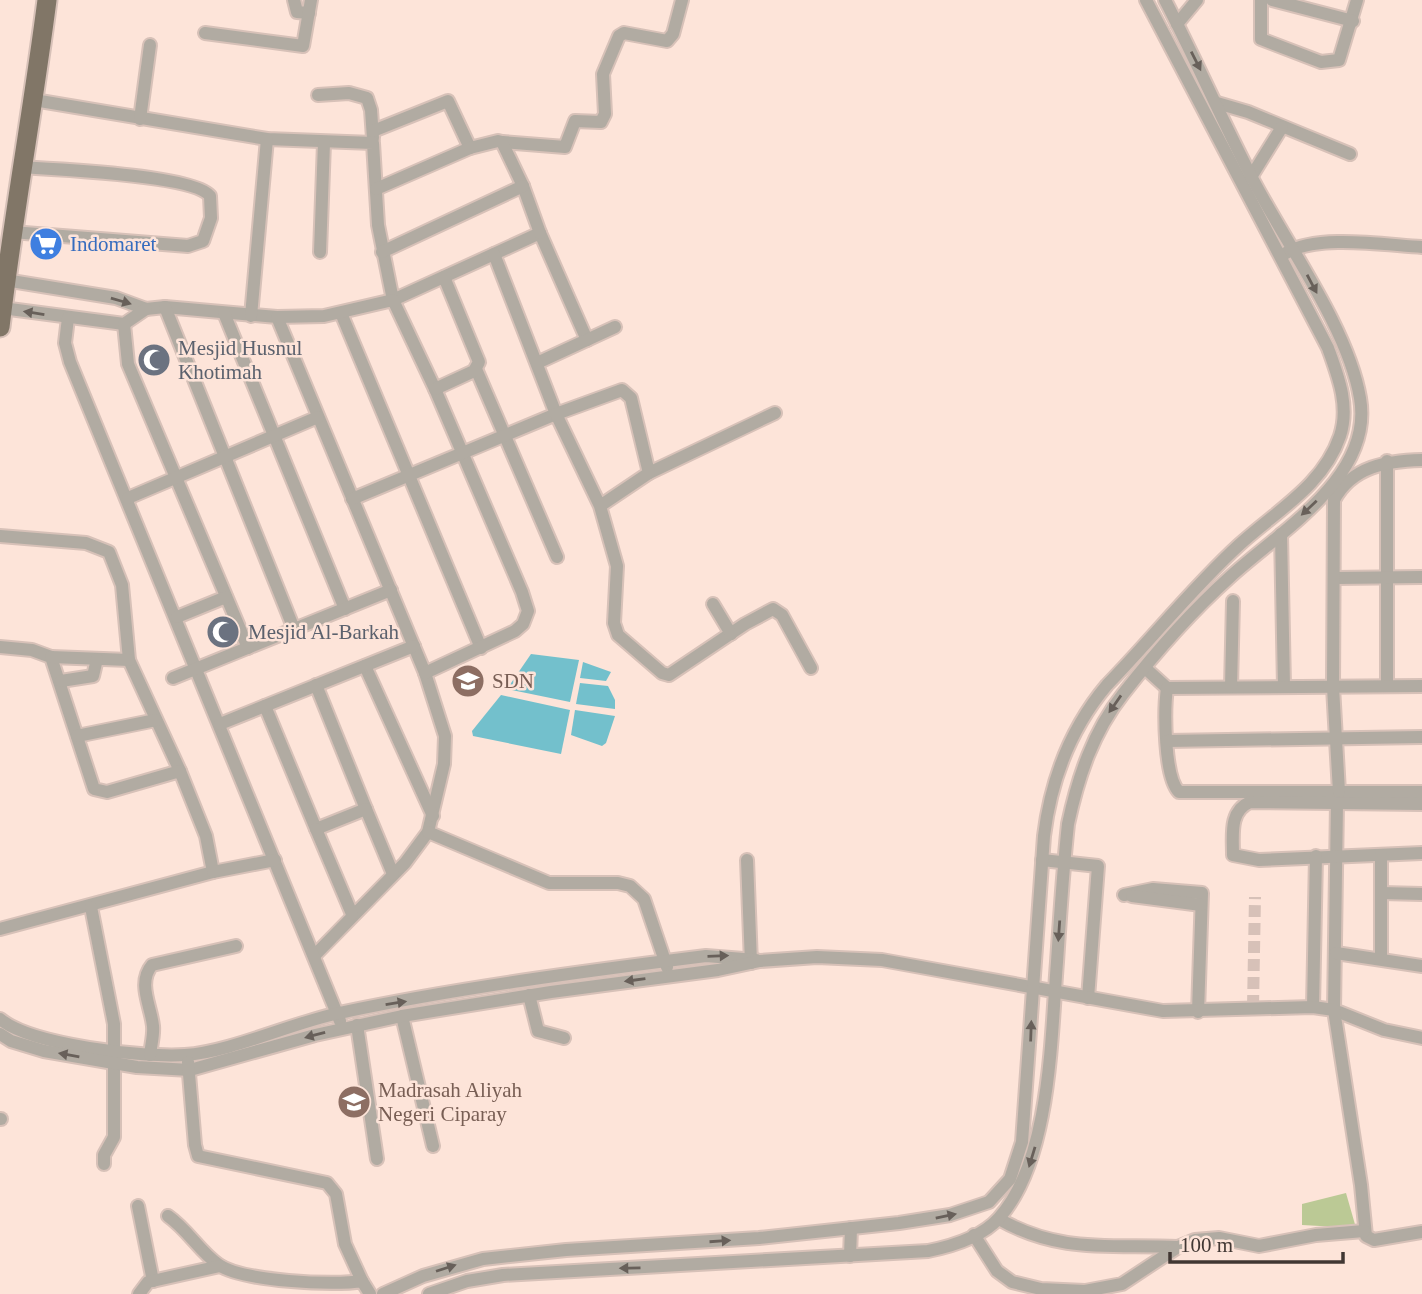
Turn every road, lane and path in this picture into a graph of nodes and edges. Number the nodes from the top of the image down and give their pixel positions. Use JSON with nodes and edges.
{"nodes":[{"id":1,"x":47,"y":0,"type":"edge"},
{"id":2,"x":294,"y":0,"type":"edge"},
{"id":3,"x":682,"y":0,"type":"edge"},
{"id":4,"x":1146,"y":0,"type":"edge"},
{"id":5,"x":1165,"y":0,"type":"edge"},
{"id":6,"x":1197,"y":0,"type":"edge"},
{"id":7,"x":1261,"y":0,"type":"edge"},
{"id":8,"x":1272,"y":0,"type":"edge"},
{"id":9,"x":1357,"y":0,"type":"edge"},
{"id":10,"x":310,"y":7,"type":"edge"},
{"id":11,"x":1353,"y":21,"type":"junction"},
{"id":12,"x":1177,"y":24,"type":"junction"},
{"id":13,"x":205,"y":33,"type":"dead end"},
{"id":14,"x":150,"y":45,"type":"dead end"},
{"id":15,"x":318,"y":95,"type":"dead end"},
{"id":16,"x":34,"y":100,"type":"junction"},
{"id":17,"x":1217,"y":103,"type":"junction"},
{"id":18,"x":140,"y":119,"type":"junction"},
{"id":19,"x":1282,"y":127,"type":"junction"},
{"id":20,"x":373,"y":137,"type":"junction"},
{"id":21,"x":267,"y":139,"type":"junction"},
{"id":22,"x":502,"y":142,"type":"junction"},
{"id":23,"x":324,"y":144,"type":"junction"},
{"id":24,"x":470,"y":148,"type":"junction"},
{"id":25,"x":1350,"y":154,"type":"dead end"},
{"id":26,"x":21,"y":167,"type":"junction"},
{"id":27,"x":1251,"y":177,"type":"junction"},
{"id":28,"x":523,"y":186,"type":"junction"},
{"id":29,"x":376,"y":189,"type":"junction"},
{"id":30,"x":12,"y":232,"type":"junction"},
{"id":31,"x":540,"y":233,"type":"junction"},
{"id":32,"x":1422,"y":247,"type":"edge"},
{"id":33,"x":382,"y":252,"type":"junction"},
{"id":34,"x":1286,"y":252,"type":"junction"},
{"id":35,"x":320,"y":253,"type":"dead end"},
{"id":36,"x":494,"y":254,"type":"junction"},
{"id":37,"x":444,"y":276,"type":"junction"},
{"id":38,"x":5,"y":280,"type":"junction"},
{"id":39,"x":393,"y":300,"type":"junction"},
{"id":40,"x":165,"y":307,"type":"junction"},
{"id":41,"x":146,"y":309,"type":"junction"},
{"id":42,"x":224,"y":313,"type":"junction"},
{"id":43,"x":341,"y":313,"type":"junction"},
{"id":44,"x":251,"y":316,"type":"junction"},
{"id":45,"x":1,"y":317,"type":"edge"},
{"id":46,"x":278,"y":317,"type":"junction"},
{"id":47,"x":68,"y":318,"type":"junction"},
{"id":48,"x":124,"y":324,"type":"junction"},
{"id":49,"x":615,"y":327,"type":"dead end"},
{"id":50,"x":587,"y":340,"type":"junction"},
{"id":51,"x":537,"y":363,"type":"junction"},
{"id":52,"x":476,"y":369,"type":"junction"},
{"id":53,"x":435,"y":388,"type":"junction"},
{"id":54,"x":775,"y":413,"type":"dead end"},
{"id":55,"x":556,"y":414,"type":"junction"},
{"id":56,"x":318,"y":417,"type":"junction"},
{"id":57,"x":274,"y":436,"type":"junction"},
{"id":58,"x":505,"y":436,"type":"junction"},
{"id":59,"x":463,"y":453,"type":"junction"},
{"id":60,"x":223,"y":458,"type":"junction"},
{"id":61,"x":1422,"y":460,"type":"edge"},
{"id":62,"x":1387,"y":461,"type":"junction"},
{"id":63,"x":649,"y":473,"type":"junction"},
{"id":64,"x":410,"y":474,"type":"junction"},
{"id":65,"x":176,"y":478,"type":"junction"},
{"id":66,"x":128,"y":498,"type":"junction"},
{"id":67,"x":352,"y":499,"type":"junction"},
{"id":68,"x":600,"y":506,"type":"junction"},
{"id":69,"x":1281,"y":534,"type":"junction"},
{"id":70,"x":0,"y":536,"type":"edge"},
{"id":71,"x":557,"y":557,"type":"dead end"},
{"id":72,"x":1388,"y":577,"type":"junction"},
{"id":73,"x":1422,"y":577,"type":"edge"},
{"id":74,"x":1336,"y":578,"type":"junction"},
{"id":75,"x":391,"y":590,"type":"junction"},
{"id":76,"x":226,"y":597,"type":"junction"},
{"id":77,"x":1233,"y":601,"type":"dead end"},
{"id":78,"x":713,"y":604,"type":"dead end"},
{"id":79,"x":345,"y":609,"type":"junction"},
{"id":80,"x":177,"y":617,"type":"junction"},
{"id":81,"x":294,"y":629,"type":"junction"},
{"id":82,"x":731,"y":634,"type":"junction"},
{"id":83,"x":414,"y":646,"type":"junction"},
{"id":84,"x":0,"y":647,"type":"edge"},
{"id":85,"x":248,"y":648,"type":"junction"},
{"id":86,"x":481,"y":648,"type":"junction"},
{"id":87,"x":51,"y":657,"type":"junction"},
{"id":88,"x":97,"y":659,"type":"junction"},
{"id":89,"x":129,"y":660,"type":"junction"},
{"id":90,"x":365,"y":666,"type":"junction"},
{"id":91,"x":811,"y":667,"type":"dead end"},
{"id":92,"x":198,"y":668,"type":"junction"},
{"id":93,"x":1145,"y":668,"type":"junction"},
{"id":94,"x":425,"y":673,"type":"junction"},
{"id":95,"x":173,"y":678,"type":"dead end"},
{"id":96,"x":61,"y":681,"type":"junction"},
{"id":97,"x":316,"y":685,"type":"junction"},
{"id":98,"x":1387,"y":686,"type":"junction"},
{"id":99,"x":1422,"y":686,"type":"edge"},
{"id":100,"x":1231,"y":687,"type":"junction"},
{"id":101,"x":1284,"y":687,"type":"junction"},
{"id":102,"x":1333,"y":687,"type":"junction"},
{"id":103,"x":1167,"y":688,"type":"junction"},
{"id":104,"x":265,"y":706,"type":"junction"},
{"id":105,"x":156,"y":720,"type":"junction"},
{"id":106,"x":220,"y":724,"type":"junction"},
{"id":107,"x":77,"y":736,"type":"junction"},
{"id":108,"x":1422,"y":737,"type":"edge"},
{"id":109,"x":1167,"y":741,"type":"junction"},
{"id":110,"x":1335,"y":741,"type":"junction"},
{"id":111,"x":180,"y":771,"type":"junction"},
{"id":112,"x":1422,"y":792,"type":"edge"},
{"id":113,"x":1338,"y":797,"type":"junction"},
{"id":114,"x":1422,"y":804,"type":"edge"},
{"id":115,"x":366,"y":809,"type":"junction"},
{"id":116,"x":433,"y":816,"type":"junction"},
{"id":117,"x":316,"y":829,"type":"junction"},
{"id":118,"x":429,"y":832,"type":"junction"},
{"id":119,"x":1422,"y":853,"type":"edge"},
{"id":120,"x":1335,"y":855,"type":"junction"},
{"id":121,"x":1381,"y":855,"type":"junction"},
{"id":122,"x":1316,"y":856,"type":"junction"},
{"id":123,"x":275,"y":860,"type":"junction"},
{"id":124,"x":747,"y":860,"type":"dead end"},
{"id":125,"x":1053,"y":862,"type":"junction"},
{"id":126,"x":213,"y":872,"type":"junction"},
{"id":127,"x":393,"y":874,"type":"junction"},
{"id":128,"x":1382,"y":893,"type":"junction"},
{"id":129,"x":1422,"y":894,"type":"edge"},
{"id":130,"x":1201,"y":905,"type":"junction"},
{"id":131,"x":91,"y":907,"type":"junction"},
{"id":132,"x":352,"y":914,"type":"junction"},
{"id":133,"x":0,"y":929,"type":"edge"},
{"id":134,"x":236,"y":946,"type":"dead end"},
{"id":135,"x":1336,"y":953,"type":"junction"},
{"id":136,"x":314,"y":956,"type":"junction"},
{"id":137,"x":1381,"y":959,"type":"junction"},
{"id":138,"x":754,"y":960,"type":"junction"},
{"id":139,"x":665,"y":961,"type":"junction"},
{"id":140,"x":1422,"y":966,"type":"edge"},
{"id":141,"x":1335,"y":967,"type":"junction"},
{"id":142,"x":670,"y":976,"type":"junction"},
{"id":143,"x":583,"y":981,"type":"junction"},
{"id":144,"x":1315,"y":981,"type":"junction"},
{"id":145,"x":1044,"y":988,"type":"junction"},
{"id":146,"x":529,"y":995,"type":"junction"},
{"id":147,"x":1088,"y":998,"type":"junction"},
{"id":148,"x":1313,"y":1007,"type":"junction"},
{"id":149,"x":1334,"y":1010,"type":"junction"},
{"id":150,"x":1198,"y":1012,"type":"junction"},
{"id":151,"x":338,"y":1013,"type":"junction"},
{"id":152,"x":402,"y":1016,"type":"junction"},
{"id":153,"x":0,"y":1019,"type":"edge"},
{"id":154,"x":357,"y":1025,"type":"junction"},
{"id":155,"x":342,"y":1028,"type":"junction"},
{"id":156,"x":0,"y":1034,"type":"edge"},
{"id":157,"x":565,"y":1038,"type":"dead end"},
{"id":158,"x":1422,"y":1038,"type":"edge"},
{"id":159,"x":150,"y":1055,"type":"junction"},
{"id":160,"x":187,"y":1055,"type":"junction"},
{"id":161,"x":114,"y":1057,"type":"junction"},
{"id":162,"x":190,"y":1070,"type":"junction"},
{"id":163,"x":433,"y":1146,"type":"dead end"},
{"id":164,"x":377,"y":1158,"type":"dead end"},
{"id":165,"x":104,"y":1164,"type":"dead end"},
{"id":166,"x":138,"y":1206,"type":"dead end"},
{"id":167,"x":169,"y":1216,"type":"dead end"},
{"id":168,"x":999,"y":1219,"type":"junction"},
{"id":169,"x":851,"y":1229,"type":"junction"},
{"id":170,"x":1364,"y":1231,"type":"junction"},
{"id":171,"x":1422,"y":1232,"type":"edge"},
{"id":172,"x":816,"y":1235,"type":"junction"},
{"id":173,"x":974,"y":1235,"type":"junction"},
{"id":174,"x":1178,"y":1247,"type":"junction"},
{"id":175,"x":566,"y":1251,"type":"junction"},
{"id":176,"x":679,"y":1255,"type":"junction"},
{"id":177,"x":816,"y":1255,"type":"junction"},
{"id":178,"x":850,"y":1255,"type":"junction"},
{"id":179,"x":499,"y":1258,"type":"junction"},
{"id":180,"x":219,"y":1266,"type":"junction"},
{"id":181,"x":568,"y":1269,"type":"junction"},
{"id":182,"x":503,"y":1274,"type":"junction"},
{"id":183,"x":153,"y":1280,"type":"junction"},
{"id":184,"x":362,"y":1281,"type":"junction"},
{"id":185,"x":139,"y":1294,"type":"edge"},
{"id":186,"x":370,"y":1294,"type":"edge"},
{"id":187,"x":383,"y":1294,"type":"edge"},
{"id":188,"x":429,"y":1294,"type":"edge"}],
"edges":[{"from":1,"to":16,"type":"main road"},
{"from":2,"to":10,"type":"street"},
{"from":3,"to":22,"type":"street"},
{"from":4,"to":34,"type":"street"},
{"from":5,"to":12,"type":"street"},
{"from":6,"to":12,"type":"street"},
{"from":7,"to":11,"type":"street"},
{"from":8,"to":11,"type":"street"},
{"from":9,"to":11,"type":"street"},
{"from":10,"to":13,"type":"street"},
{"from":12,"to":17,"type":"street","one_way":true},
{"from":14,"to":18,"type":"street"},
{"from":15,"to":20,"type":"street"},
{"from":16,"to":18,"type":"street"},
{"from":16,"to":26,"type":"main road"},
{"from":17,"to":19,"type":"street"},
{"from":17,"to":27,"type":"street"},
{"from":18,"to":21,"type":"street"},
{"from":19,"to":25,"type":"street"},
{"from":19,"to":27,"type":"street"},
{"from":20,"to":23,"type":"street"},
{"from":20,"to":24,"type":"street"},
{"from":20,"to":29,"type":"street"},
{"from":21,"to":23,"type":"street"},
{"from":21,"to":44,"type":"street"},
{"from":22,"to":24,"type":"street"},
{"from":22,"to":28,"type":"street"},
{"from":23,"to":35,"type":"street"},
{"from":24,"to":29,"type":"street"},
{"from":26,"to":30,"type":"main road"},
{"from":26,"to":30,"type":"street"},
{"from":27,"to":34,"type":"street"},
{"from":28,"to":31,"type":"street"},
{"from":28,"to":33,"type":"street"},
{"from":29,"to":33,"type":"street"},
{"from":30,"to":38,"type":"main road"},
{"from":31,"to":36,"type":"street"},
{"from":31,"to":50,"type":"street"},
{"from":32,"to":34,"type":"street"},
{"from":33,"to":39,"type":"street"},
{"from":34,"to":69,"type":"street","one_way":true},
{"from":34,"to":125,"type":"street"},
{"from":36,"to":37,"type":"street"},
{"from":36,"to":51,"type":"street"},
{"from":37,"to":39,"type":"street"},
{"from":37,"to":52,"type":"street"},
{"from":38,"to":41,"type":"street","one_way":true},
{"from":38,"to":45,"type":"main road"},
{"from":39,"to":43,"type":"street"},
{"from":39,"to":53,"type":"street"},
{"from":40,"to":41,"type":"street"},
{"from":40,"to":42,"type":"street"},
{"from":40,"to":60,"type":"street"},
{"from":41,"to":48,"type":"street"},
{"from":42,"to":44,"type":"street"},
{"from":42,"to":57,"type":"street"},
{"from":43,"to":46,"type":"street"},
{"from":43,"to":64,"type":"street"},
{"from":44,"to":46,"type":"street"},
{"from":47,"to":45,"type":"street","one_way":true},
{"from":46,"to":56,"type":"street"},
{"from":47,"to":48,"type":"street"},
{"from":47,"to":66,"type":"street"},
{"from":48,"to":65,"type":"street"},
{"from":49,"to":50,"type":"street"},
{"from":50,"to":51,"type":"street"},
{"from":51,"to":55,"type":"street"},
{"from":52,"to":53,"type":"street"},
{"from":52,"to":58,"type":"street"},
{"from":53,"to":59,"type":"street"},
{"from":54,"to":63,"type":"street"},
{"from":55,"to":58,"type":"street"},
{"from":55,"to":63,"type":"street"},
{"from":55,"to":68,"type":"street"},
{"from":56,"to":57,"type":"street"},
{"from":56,"to":67,"type":"street"},
{"from":57,"to":60,"type":"street"},
{"from":57,"to":79,"type":"street"},
{"from":58,"to":59,"type":"street"},
{"from":58,"to":71,"type":"street"},
{"from":59,"to":64,"type":"street"},
{"from":59,"to":86,"type":"street"},
{"from":60,"to":65,"type":"street"},
{"from":60,"to":81,"type":"street"},
{"from":61,"to":62,"type":"street"},
{"from":62,"to":72,"type":"street"},
{"from":62,"to":74,"type":"street"},
{"from":63,"to":68,"type":"street"},
{"from":64,"to":67,"type":"street"},
{"from":64,"to":86,"type":"street"},
{"from":65,"to":66,"type":"street"},
{"from":65,"to":76,"type":"street"},
{"from":66,"to":80,"type":"street"},
{"from":67,"to":75,"type":"street"},
{"from":68,"to":82,"type":"street"},
{"from":69,"to":93,"type":"street"},
{"from":69,"to":101,"type":"street"},
{"from":70,"to":89,"type":"street"},
{"from":72,"to":73,"type":"street"},
{"from":72,"to":74,"type":"street"},
{"from":72,"to":98,"type":"street"},
{"from":74,"to":102,"type":"street"},
{"from":75,"to":79,"type":"street"},
{"from":75,"to":83,"type":"street"},
{"from":76,"to":80,"type":"street"},
{"from":76,"to":85,"type":"street"},
{"from":77,"to":100,"type":"street"},
{"from":78,"to":82,"type":"street"},
{"from":79,"to":81,"type":"street"},
{"from":80,"to":92,"type":"street"},
{"from":81,"to":85,"type":"street"},
{"from":82,"to":91,"type":"street"},
{"from":83,"to":90,"type":"street"},
{"from":83,"to":94,"type":"street"},
{"from":84,"to":87,"type":"street"},
{"from":85,"to":92,"type":"street"},
{"from":86,"to":94,"type":"street"},
{"from":87,"to":88,"type":"street"},
{"from":87,"to":96,"type":"street"},
{"from":88,"to":89,"type":"street"},
{"from":88,"to":96,"type":"street"},
{"from":89,"to":105,"type":"street"},
{"from":90,"to":97,"type":"street"},
{"from":90,"to":116,"type":"street"},
{"from":92,"to":95,"type":"street"},
{"from":92,"to":106,"type":"street"},
{"from":93,"to":103,"type":"street"},
{"from":93,"to":125,"type":"street","one_way":true},
{"from":94,"to":116,"type":"street"},
{"from":96,"to":107,"type":"street"},
{"from":97,"to":104,"type":"street"},
{"from":97,"to":115,"type":"street"},
{"from":98,"to":99,"type":"street"},
{"from":98,"to":102,"type":"street"},
{"from":100,"to":101,"type":"street"},
{"from":100,"to":103,"type":"street"},
{"from":101,"to":102,"type":"street"},
{"from":102,"to":110,"type":"street"},
{"from":103,"to":109,"type":"street"},
{"from":104,"to":106,"type":"street"},
{"from":104,"to":117,"type":"street"},
{"from":105,"to":107,"type":"street"},
{"from":105,"to":111,"type":"street"},
{"from":106,"to":123,"type":"street"},
{"from":107,"to":111,"type":"street"},
{"from":108,"to":110,"type":"street"},
{"from":109,"to":110,"type":"street"},
{"from":109,"to":113,"type":"street"},
{"from":110,"to":113,"type":"street"},
{"from":111,"to":126,"type":"street"},
{"from":112,"to":113,"type":"street"},
{"from":113,"to":114,"type":"street"},
{"from":113,"to":120,"type":"street"},
{"from":113,"to":122,"type":"street"},
{"from":115,"to":117,"type":"street"},
{"from":115,"to":127,"type":"street"},
{"from":116,"to":118,"type":"street"},
{"from":117,"to":132,"type":"street"},
{"from":118,"to":127,"type":"street"},
{"from":118,"to":139,"type":"street"},
{"from":119,"to":121,"type":"street"},
{"from":120,"to":121,"type":"street"},
{"from":120,"to":122,"type":"street"},
{"from":120,"to":135,"type":"street"},
{"from":121,"to":128,"type":"street"},
{"from":122,"to":144,"type":"street"},
{"from":123,"to":126,"type":"street"},
{"from":123,"to":136,"type":"street"},
{"from":124,"to":138,"type":"street"},
{"from":125,"to":145,"type":"street","one_way":true},
{"from":125,"to":145,"type":"street"},
{"from":125,"to":147,"type":"street"},
{"from":126,"to":131,"type":"street"},
{"from":127,"to":132,"type":"street"},
{"from":128,"to":129,"type":"street"},
{"from":128,"to":137,"type":"street"},
{"from":130,"to":130,"type":"street"},
{"from":130,"to":150,"type":"street"},
{"from":131,"to":133,"type":"street"},
{"from":131,"to":161,"type":"street"},
{"from":132,"to":136,"type":"street"},
{"from":134,"to":159,"type":"street"},
{"from":135,"to":137,"type":"street"},
{"from":135,"to":141,"type":"street"},
{"from":136,"to":151,"type":"street"},
{"from":137,"to":140,"type":"street"},
{"from":139,"to":138,"type":"street","one_way":true},
{"from":138,"to":142,"type":"street"},
{"from":138,"to":145,"type":"street"},
{"from":139,"to":142,"type":"street"},
{"from":139,"to":143,"type":"street"},
{"from":141,"to":144,"type":"street"},
{"from":141,"to":149,"type":"street"},
{"from":142,"to":143,"type":"street","one_way":true},
{"from":143,"to":146,"type":"street"},
{"from":151,"to":143,"type":"street","one_way":true},
{"from":144,"to":148,"type":"street"},
{"from":145,"to":147,"type":"street"},
{"from":145,"to":168,"type":"street","one_way":true},
{"from":169,"to":145,"type":"street","one_way":true},
{"from":146,"to":152,"type":"street"},
{"from":146,"to":157,"type":"street"},
{"from":147,"to":150,"type":"street"},
{"from":148,"to":149,"type":"street"},
{"from":148,"to":150,"type":"street"},
{"from":149,"to":158,"type":"street"},
{"from":149,"to":170,"type":"street"},
{"from":151,"to":155,"type":"street"},
{"from":151,"to":160,"type":"street"},
{"from":152,"to":154,"type":"street"},
{"from":152,"to":163,"type":"street"},
{"from":153,"to":161,"type":"street"},
{"from":154,"to":155,"type":"street"},
{"from":154,"to":164,"type":"street"},
{"from":155,"to":162,"type":"street","one_way":true},
{"from":161,"to":156,"type":"street","one_way":true},
{"from":159,"to":160,"type":"street"},
{"from":159,"to":161,"type":"street"},
{"from":160,"to":162,"type":"street"},
{"from":161,"to":162,"type":"street"},
{"from":161,"to":165,"type":"street"},
{"from":162,"to":184,"type":"street"},
{"from":166,"to":183,"type":"street"},
{"from":167,"to":180,"type":"street"},
{"from":168,"to":173,"type":"street"},
{"from":168,"to":174,"type":"street"},
{"from":169,"to":172,"type":"street"},
{"from":169,"to":178,"type":"street"},
{"from":170,"to":171,"type":"street"},
{"from":170,"to":174,"type":"street"},
{"from":176,"to":172,"type":"street","one_way":true},
{"from":172,"to":177,"type":"street"},
{"from":173,"to":174,"type":"street"},
{"from":173,"to":178,"type":"street"},
{"from":175,"to":176,"type":"street"},
{"from":175,"to":179,"type":"street"},
{"from":175,"to":181,"type":"street"},
{"from":176,"to":177,"type":"street"},
{"from":176,"to":181,"type":"street","one_way":true},
{"from":177,"to":178,"type":"street"},
{"from":179,"to":182,"type":"street"},
{"from":187,"to":179,"type":"street","one_way":true},
{"from":180,"to":183,"type":"street"},
{"from":180,"to":184,"type":"street"},
{"from":181,"to":182,"type":"street"},
{"from":182,"to":188,"type":"street"},
{"from":183,"to":185,"type":"street"},
{"from":184,"to":186,"type":"street"}]}
